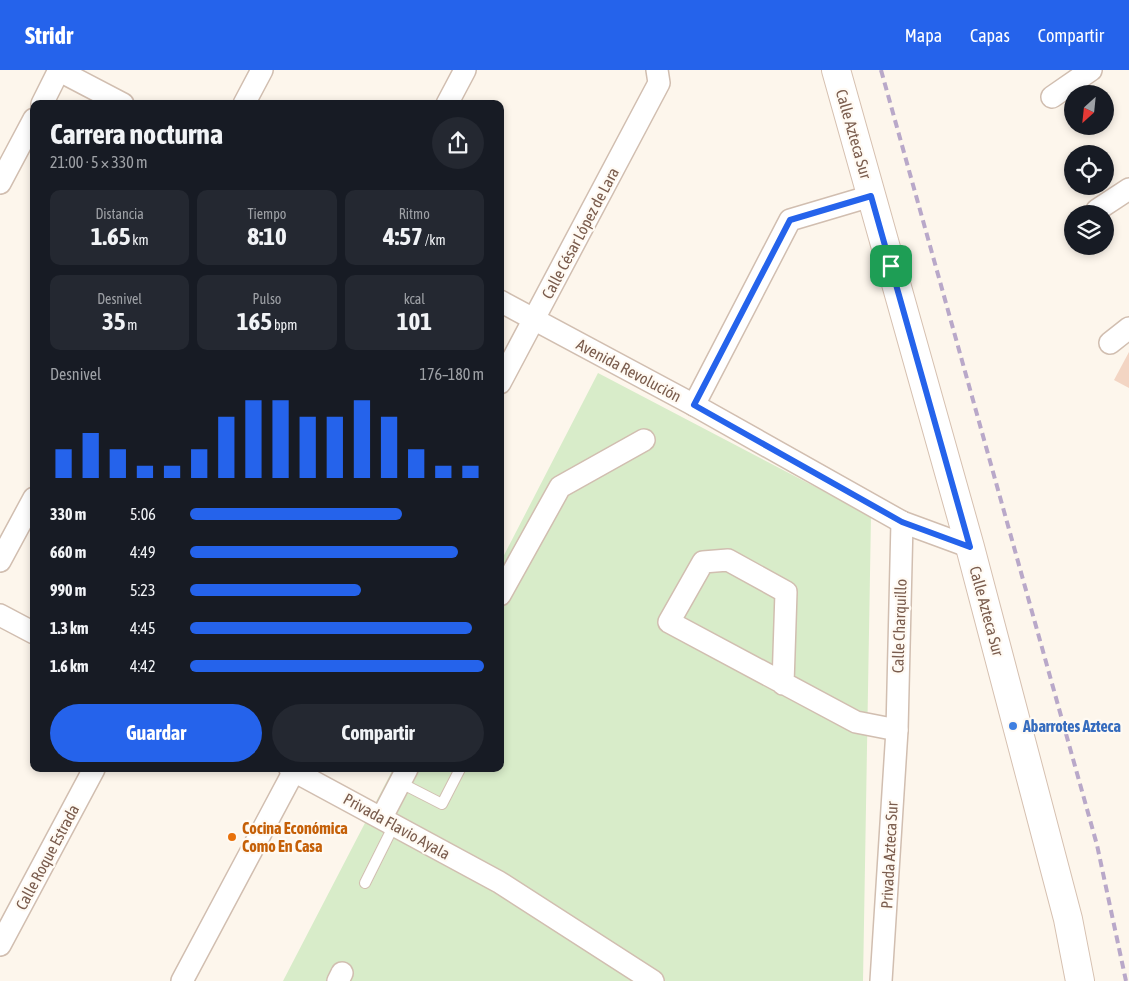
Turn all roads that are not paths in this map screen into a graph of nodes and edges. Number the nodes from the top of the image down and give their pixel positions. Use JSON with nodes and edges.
{"nodes":[{"id":1,"x":59,"y":70,"type":"edge"},
{"id":2,"x":262,"y":70,"type":"edge"},
{"id":3,"x":465,"y":70,"type":"edge"},
{"id":4,"x":836,"y":70,"type":"edge"},
{"id":5,"x":1091,"y":70,"type":"edge"},
{"id":6,"x":658,"y":76,"type":"edge"},
{"id":7,"x":1052,"y":97,"type":"dead end"},
{"id":8,"x":44,"y":100,"type":"edge"},
{"id":9,"x":115,"y":100,"type":"edge"},
{"id":10,"x":246,"y":100,"type":"edge"},
{"id":11,"x":449,"y":100,"type":"edge"},
{"id":12,"x":30,"y":127,"type":"edge"},
{"id":13,"x":0,"y":183,"type":"edge"},
{"id":14,"x":1129,"y":189,"type":"edge"},
{"id":15,"x":871,"y":196,"type":"junction"},
{"id":16,"x":1105,"y":205,"type":"edge"},
{"id":17,"x":504,"y":303,"type":"edge"},
{"id":18,"x":534,"y":320,"type":"junction"},
{"id":19,"x":1129,"y":328,"type":"edge"},
{"id":20,"x":1110,"y":342,"type":"dead end"},
{"id":21,"x":504,"y":376,"type":"edge"},
{"id":22,"x":694,"y":405,"type":"junction"},
{"id":23,"x":644,"y":440,"type":"dead end"},
{"id":24,"x":30,"y":505,"type":"edge"},
{"id":25,"x":902,"y":522,"type":"junction"},
{"id":26,"x":970,"y":547,"type":"junction"},
{"id":27,"x":0,"y":561,"type":"edge"},
{"id":28,"x":504,"y":588,"type":"edge"},
{"id":29,"x":0,"y":615,"type":"edge"},
{"id":30,"x":30,"y":631,"type":"edge"},
{"id":31,"x":783,"y":684,"type":"junction"},
{"id":32,"x":896,"y":730,"type":"junction"},
{"id":33,"x":92,"y":772,"type":"edge"},
{"id":34,"x":291,"y":772,"type":"edge"},
{"id":35,"x":298,"y":772,"type":"edge"},
{"id":36,"x":458,"y":772,"type":"edge"},
{"id":37,"x":403,"y":776,"type":"edge"},
{"id":38,"x":388,"y":821,"type":"junction"},
{"id":39,"x":365,"y":883,"type":"dead end"},
{"id":40,"x":0,"y":945,"type":"edge"},
{"id":41,"x":182,"y":981,"type":"edge"},
{"id":42,"x":652,"y":981,"type":"edge"},
{"id":43,"x":881,"y":981,"type":"edge"},
{"id":44,"x":1080,"y":981,"type":"edge"}],
"edges":[{"from":1,"to":8,"type":"street"},
{"from":1,"to":9,"type":"street"},
{"from":2,"to":10,"type":"street"},
{"from":3,"to":11,"type":"street"},
{"from":4,"to":15,"type":"street","name":"Calle Azteca Sur"},
{"from":5,"to":7,"type":"street"},
{"from":6,"to":18,"type":"street","name":"Calle César López de Lara"},
{"from":12,"to":13,"type":"street"},
{"from":14,"to":16,"type":"street"},
{"from":15,"to":22,"type":"street"},
{"from":15,"to":26,"type":"street","name":"Calle Azteca Sur"},
{"from":17,"to":18,"type":"street","name":"Avenida Revolución"},
{"from":18,"to":21,"type":"street","name":"Calle César López de Lara"},
{"from":18,"to":22,"type":"street","name":"Avenida Revolución"},
{"from":19,"to":20,"type":"street"},
{"from":22,"to":25,"type":"street","name":"Avenida Revolución"},
{"from":23,"to":28,"type":"street"},
{"from":24,"to":27,"type":"street"},
{"from":25,"to":26,"type":"street","name":"Avenida Revolución"},
{"from":25,"to":32,"type":"street","name":"Calle Charquillo"},
{"from":26,"to":44,"type":"street","name":"Calle Azteca Sur"},
{"from":29,"to":30,"type":"street"},
{"from":31,"to":31,"type":"street"},
{"from":31,"to":32,"type":"street"},
{"from":32,"to":43,"type":"street","name":"Privada Azteca Sur"},
{"from":33,"to":40,"type":"street","name":"Calle Roque Estrada"},
{"from":34,"to":41,"type":"street"},
{"from":35,"to":38,"type":"street","name":"Privada Flavio Ayala"},
{"from":36,"to":37,"type":"lane"},
{"from":37,"to":38,"type":"street"},
{"from":38,"to":39,"type":"lane"},
{"from":38,"to":42,"type":"street","name":"Privada Flavio Ayala"}]}
